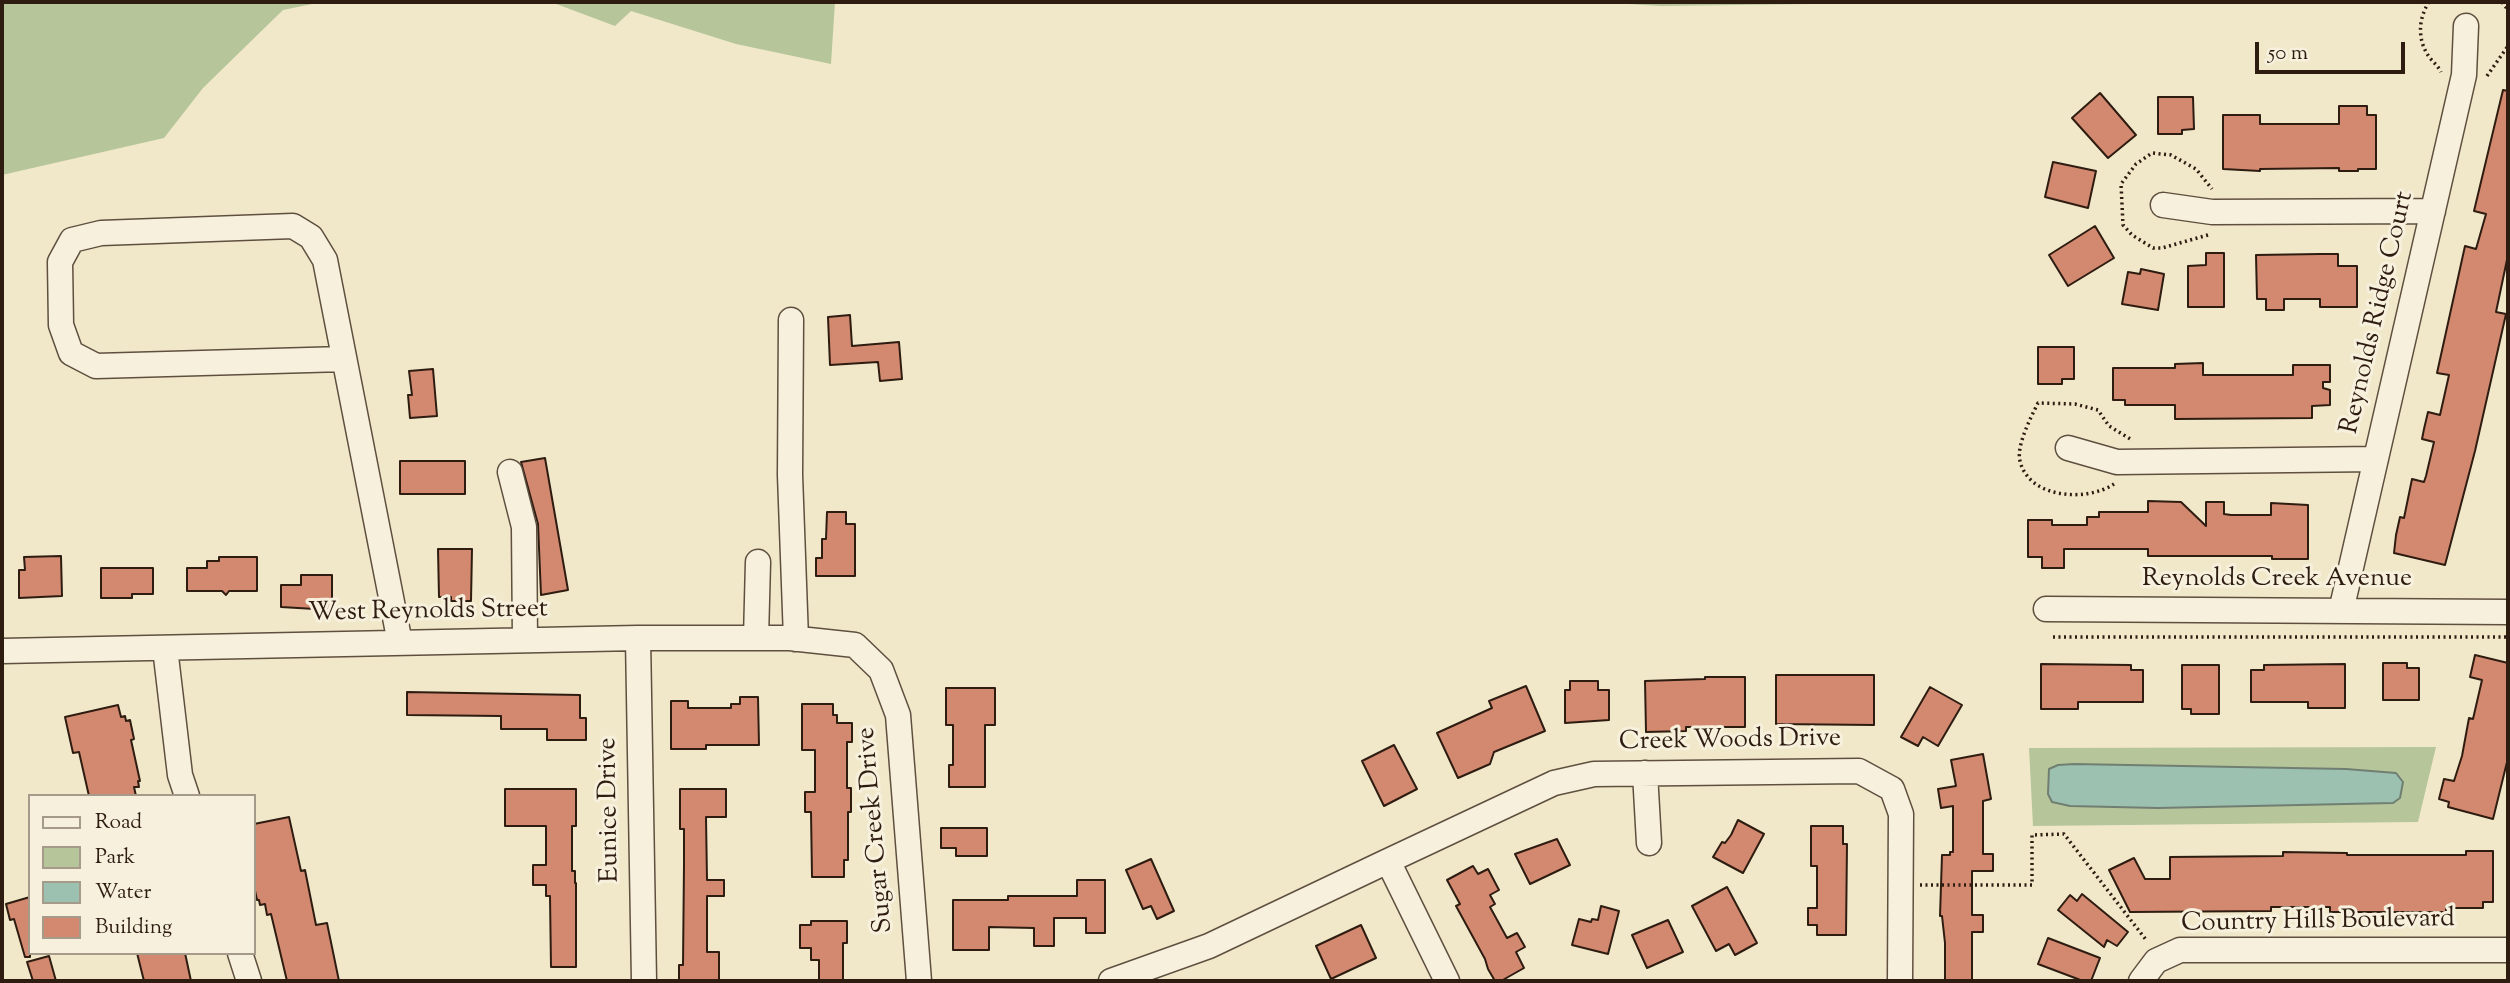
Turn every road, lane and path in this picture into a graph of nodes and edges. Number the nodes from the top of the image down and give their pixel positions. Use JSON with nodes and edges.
{"nodes":[{"id":1,"x":2429,"y":2,"type":"edge"},
{"id":2,"x":2502,"y":2,"type":"edge"},
{"id":3,"x":2508,"y":10,"type":"edge"},
{"id":4,"x":2466,"y":26,"type":"dead end"},
{"id":5,"x":2444,"y":76,"type":"dead end"},
{"id":6,"x":2215,"y":191,"type":"dead end"},
{"id":7,"x":2164,"y":205,"type":"dead end"},
{"id":8,"x":2433,"y":211,"type":"junction"},
{"id":9,"x":2218,"y":232,"type":"dead end"},
{"id":10,"x":791,"y":320,"type":"dead end"},
{"id":11,"x":344,"y":359,"type":"junction"},
{"id":12,"x":2134,"y":441,"type":"dead end"},
{"id":13,"x":2067,"y":447,"type":"dead end"},
{"id":14,"x":2376,"y":459,"type":"junction"},
{"id":15,"x":510,"y":472,"type":"dead end"},
{"id":16,"x":2118,"y":481,"type":"dead end"},
{"id":17,"x":758,"y":562,"type":"dead end"},
{"id":18,"x":2046,"y":609,"type":"dead end"},
{"id":19,"x":2342,"y":611,"type":"junction"},
{"id":20,"x":2508,"y":612,"type":"edge"},
{"id":21,"x":2053,"y":637,"type":"dead end"},
{"id":22,"x":2508,"y":637,"type":"edge"},
{"id":23,"x":638,"y":638,"type":"junction"},
{"id":24,"x":757,"y":638,"type":"junction"},
{"id":25,"x":796,"y":639,"type":"junction"},
{"id":26,"x":525,"y":640,"type":"junction"},
{"id":27,"x":400,"y":643,"type":"junction"},
{"id":28,"x":855,"y":645,"type":"joint"},
{"id":29,"x":165,"y":648,"type":"junction"},
{"id":30,"x":2,"y":652,"type":"edge"},
{"id":31,"x":1645,"y":773,"type":"junction"},
{"id":32,"x":186,"y":794,"type":"edge"},
{"id":33,"x":1649,"y":843,"type":"dead end"},
{"id":34,"x":1388,"y":861,"type":"junction"},
{"id":35,"x":1911,"y":885,"type":"dead end"},
{"id":36,"x":2150,"y":944,"type":"dead end"},
{"id":37,"x":2508,"y":950,"type":"edge"},
{"id":38,"x":241,"y":955,"type":"edge"},
{"id":39,"x":249,"y":981,"type":"edge"},
{"id":40,"x":644,"y":981,"type":"edge"},
{"id":41,"x":919,"y":981,"type":"edge"},
{"id":42,"x":1111,"y":981,"type":"edge"},
{"id":43,"x":1447,"y":981,"type":"edge"},
{"id":44,"x":1900,"y":981,"type":"edge"},
{"id":45,"x":2141,"y":981,"type":"edge"}],
"edges":[{"from":1,"to":5,"type":"path"},
{"from":2,"to":3,"type":"path"},
{"from":4,"to":8,"type":"street","name":"Reynolds Ridge Court"},
{"from":6,"to":9,"type":"path"},
{"from":7,"to":8,"type":"street"},
{"from":8,"to":14,"type":"street","name":"Reynolds Ridge Court"},
{"from":10,"to":25,"type":"street"},
{"from":11,"to":11,"type":"street"},
{"from":11,"to":27,"type":"street"},
{"from":12,"to":16,"type":"path"},
{"from":13,"to":14,"type":"street"},
{"from":14,"to":19,"type":"street","name":"Reynolds Ridge Court"},
{"from":15,"to":26,"type":"street"},
{"from":17,"to":24,"type":"street"},
{"from":18,"to":19,"type":"street","name":"Reynolds Creek Avenue"},
{"from":19,"to":20,"type":"street","name":"Reynolds Creek Avenue"},
{"from":21,"to":22,"type":"path"},
{"from":23,"to":24,"type":"street","name":"West Reynolds Street"},
{"from":23,"to":26,"type":"street","name":"West Reynolds Street"},
{"from":23,"to":40,"type":"street","name":"Eunice Drive"},
{"from":24,"to":25,"type":"street","name":"West Reynolds Street"},
{"from":25,"to":28,"type":"street","name":"West Reynolds Street"},
{"from":26,"to":27,"type":"street","name":"West Reynolds Street"},
{"from":27,"to":29,"type":"street","name":"West Reynolds Street"},
{"from":28,"to":41,"type":"street","name":"Sugar Creek Drive"},
{"from":29,"to":30,"type":"street","name":"West Reynolds Street"},
{"from":29,"to":32,"type":"street"},
{"from":31,"to":33,"type":"street"},
{"from":31,"to":34,"type":"street","name":"Creek Woods Drive"},
{"from":31,"to":44,"type":"street","name":"Creek Woods Drive"},
{"from":34,"to":42,"type":"street","name":"Creek Woods Drive"},
{"from":34,"to":43,"type":"street"},
{"from":35,"to":36,"type":"path"},
{"from":37,"to":45,"type":"street","name":"Country Hills Boulevard"},
{"from":38,"to":39,"type":"street"}]}
